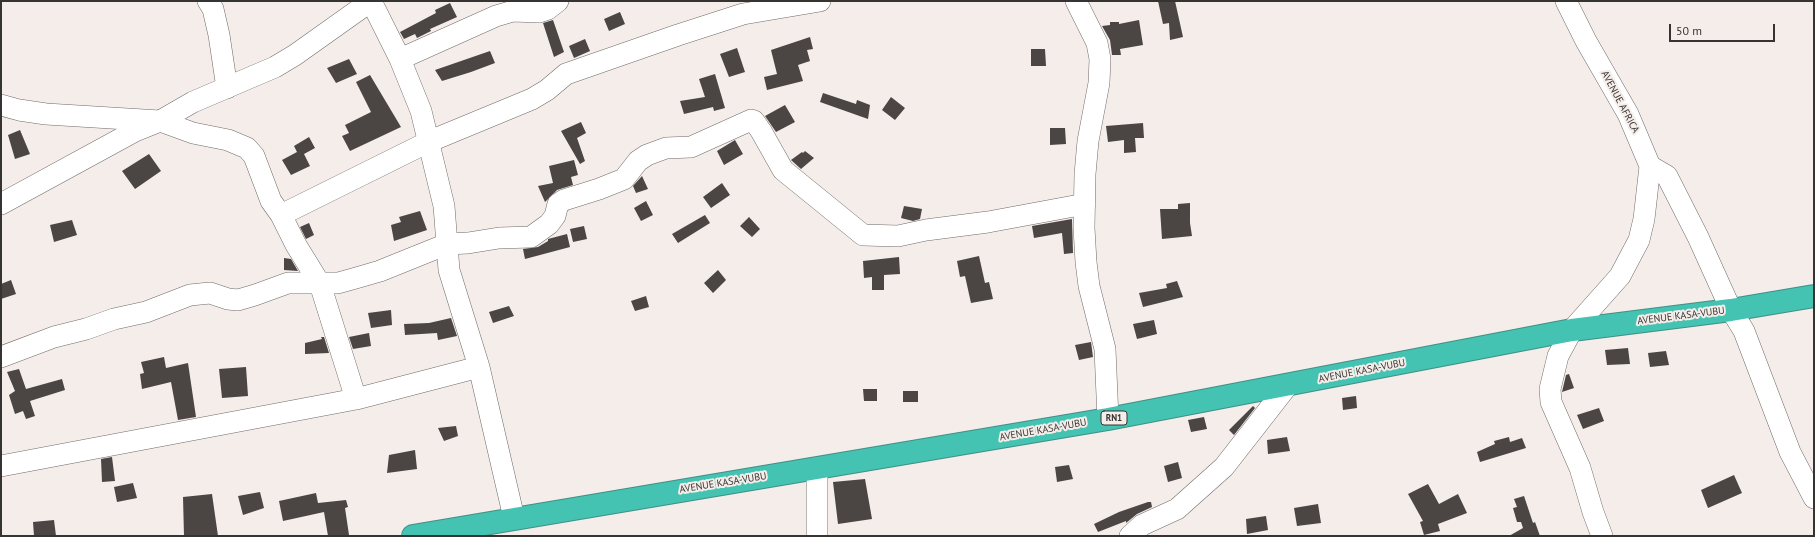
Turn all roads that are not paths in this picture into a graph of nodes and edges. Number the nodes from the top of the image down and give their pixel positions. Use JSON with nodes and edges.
{"nodes":[{"id":1,"x":208,"y":1,"type":"edge"},
{"id":2,"x":558,"y":1,"type":"edge"},
{"id":3,"x":820,"y":1,"type":"edge"},
{"id":4,"x":1076,"y":1,"type":"edge"},
{"id":5,"x":1566,"y":1,"type":"edge"},
{"id":6,"x":400,"y":59,"type":"junction"},
{"id":7,"x":227,"y":88,"type":"junction"},
{"id":8,"x":1,"y":105,"type":"edge"},
{"id":9,"x":160,"y":121,"type":"junction"},
{"id":10,"x":428,"y":142,"type":"junction"},
{"id":11,"x":1650,"y":166,"type":"junction"},
{"id":12,"x":1,"y":204,"type":"edge"},
{"id":13,"x":1084,"y":204,"type":"junction"},
{"id":14,"x":281,"y":215,"type":"junction"},
{"id":15,"x":447,"y":244,"type":"junction"},
{"id":16,"x":320,"y":284,"type":"junction"},
{"id":17,"x":1814,"y":296,"type":"edge"},
{"id":18,"x":1731,"y":310,"type":"junction"},
{"id":19,"x":1572,"y":330,"type":"junction"},
{"id":20,"x":1,"y":357,"type":"edge"},
{"id":21,"x":479,"y":367,"type":"junction"},
{"id":22,"x":1288,"y":385,"type":"junction"},
{"id":23,"x":356,"y":399,"type":"junction"},
{"id":24,"x":1108,"y":419,"type":"junction"},
{"id":25,"x":1,"y":466,"type":"edge"},
{"id":26,"x":817,"y":468,"type":"junction"},
{"id":27,"x":1814,"y":498,"type":"edge"},
{"id":28,"x":514,"y":518,"type":"junction"},
{"id":29,"x":475,"y":531,"type":"edge"},
{"id":30,"x":413,"y":536,"type":"edge"},
{"id":31,"x":818,"y":536,"type":"edge"},
{"id":32,"x":1130,"y":536,"type":"edge"},
{"id":33,"x":1602,"y":536,"type":"edge"}],
"edges":[{"from":1,"to":7,"type":"street"},
{"from":2,"to":6,"type":"street"},
{"from":3,"to":10,"type":"street"},
{"from":4,"to":13,"type":"street"},
{"from":5,"to":11,"type":"street","name":"AVENUE AFRICA"},
{"from":6,"to":7,"type":"street"},
{"from":6,"to":10,"type":"street"},
{"from":7,"to":9,"type":"street"},
{"from":8,"to":9,"type":"street"},
{"from":9,"to":12,"type":"street"},
{"from":9,"to":14,"type":"street"},
{"from":10,"to":14,"type":"street"},
{"from":10,"to":15,"type":"street"},
{"from":11,"to":18,"type":"street"},
{"from":11,"to":19,"type":"street","name":"AVENUE AFRICA"},
{"from":13,"to":15,"type":"street"},
{"from":13,"to":24,"type":"street"},
{"from":14,"to":16,"type":"street"},
{"from":15,"to":16,"type":"street"},
{"from":15,"to":21,"type":"street"},
{"from":16,"to":20,"type":"street"},
{"from":16,"to":23,"type":"street"},
{"from":17,"to":18,"type":"highway","name":"AVENUE KASA-VUBU","number":"RN1"},
{"from":18,"to":19,"type":"highway","name":"AVENUE KASA-VUBU","number":"RN1"},
{"from":18,"to":27,"type":"street"},
{"from":19,"to":22,"type":"highway","name":"AVENUE KASA-VUBU","number":"RN1"},
{"from":19,"to":33,"type":"street","name":"AVENUE AFRICA"},
{"from":21,"to":23,"type":"street"},
{"from":21,"to":28,"type":"street"},
{"from":22,"to":24,"type":"highway","name":"AVENUE KASA-VUBU","number":"RN1"},
{"from":22,"to":32,"type":"street"},
{"from":23,"to":25,"type":"street"},
{"from":24,"to":26,"type":"highway","name":"AVENUE KASA-VUBU","number":"RN1"},
{"from":26,"to":28,"type":"highway","name":"AVENUE KASA-VUBU","number":"RN1"},
{"from":26,"to":31,"type":"street"},
{"from":28,"to":29,"type":"highway","name":"AVENUE KASA-VUBU","number":"RN1"},
{"from":29,"to":30,"type":"highway","name":"AVENUE KASA-VUBU","number":"RN1"}]}
